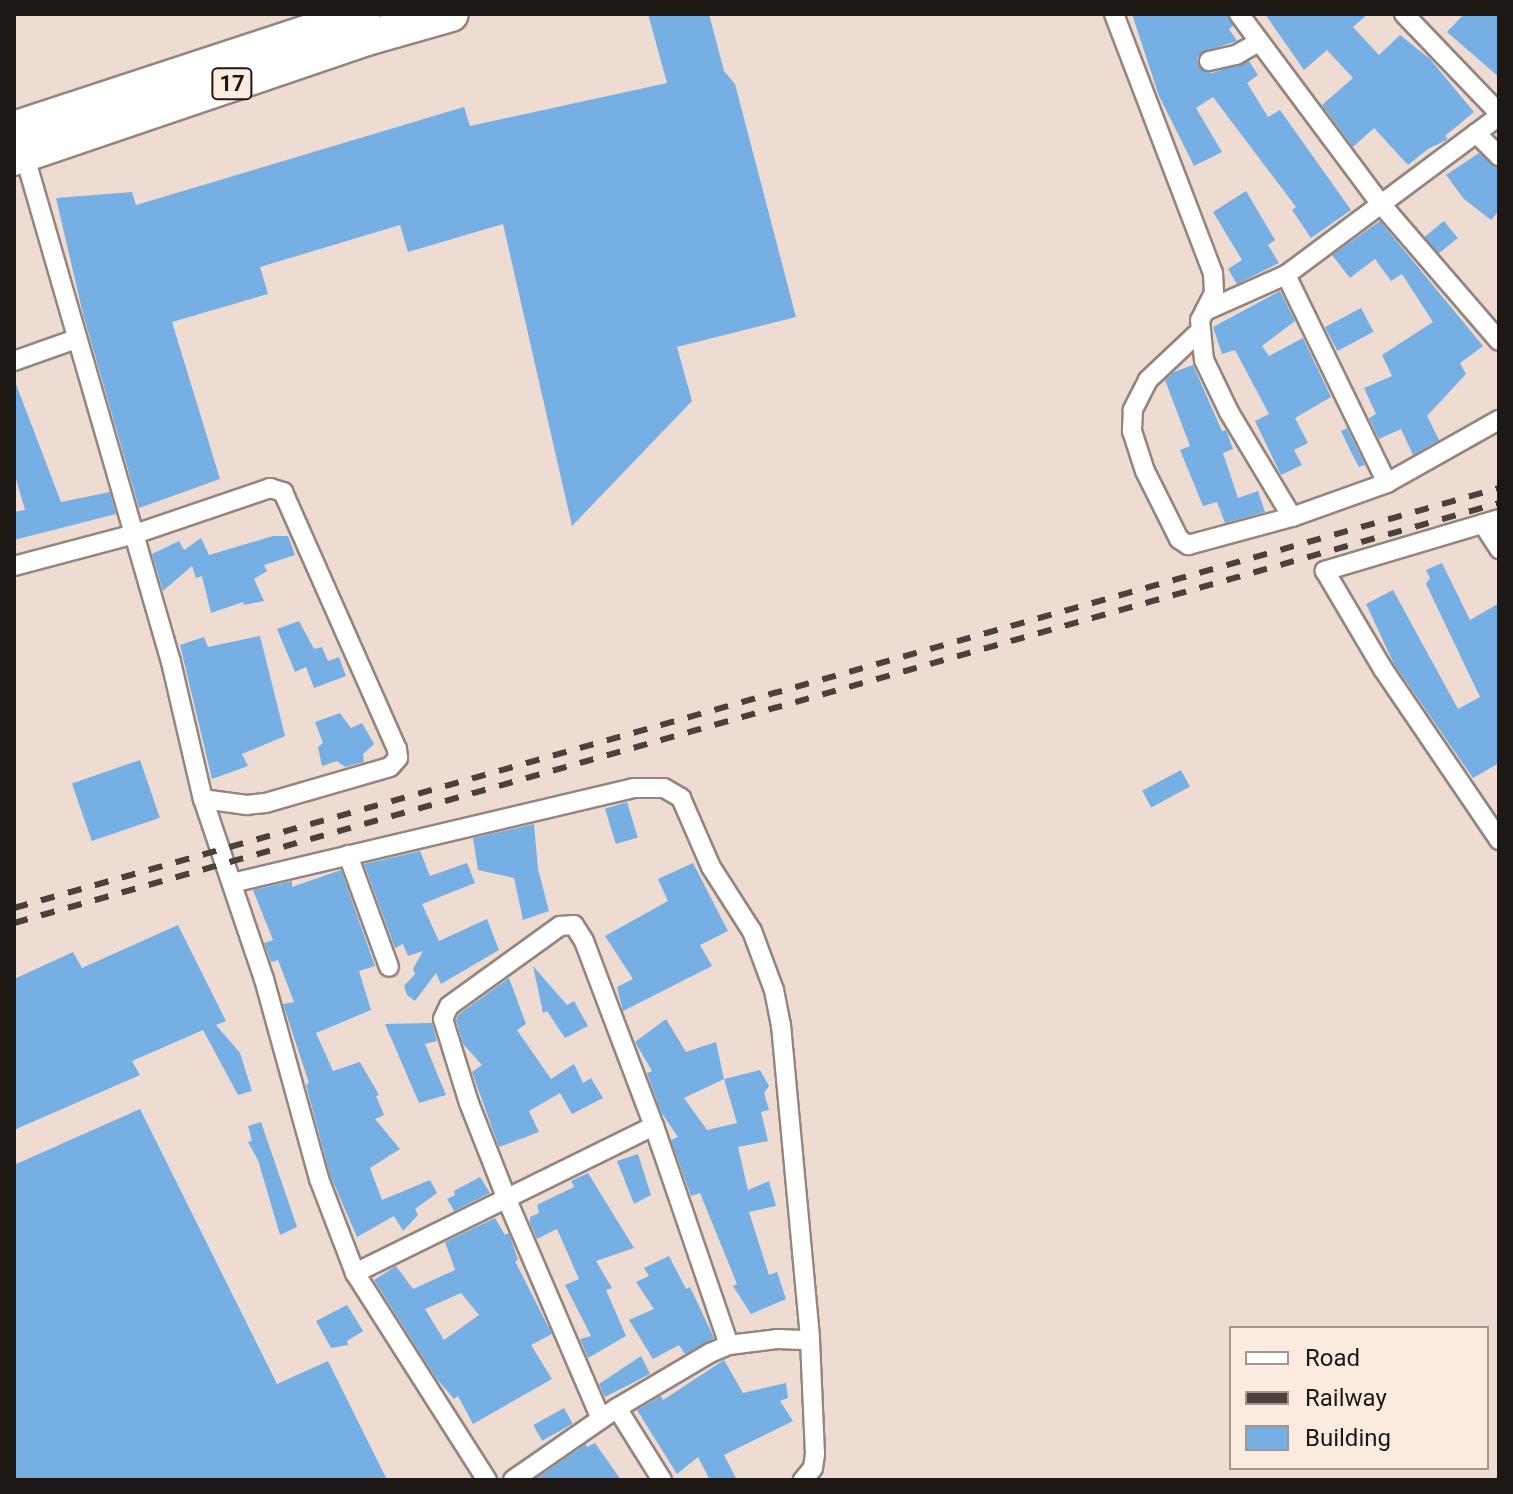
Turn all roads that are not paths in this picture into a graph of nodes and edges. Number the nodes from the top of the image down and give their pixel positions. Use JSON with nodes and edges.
{"nodes":[{"id":1,"x":363,"y":14,"type":"edge"},
{"id":2,"x":451,"y":14,"type":"edge"},
{"id":3,"x":1114,"y":14,"type":"edge"},
{"id":4,"x":1239,"y":14,"type":"edge"},
{"id":5,"x":1404,"y":14,"type":"edge"},
{"id":6,"x":1257,"y":43,"type":"junction"},
{"id":7,"x":1209,"y":61,"type":"dead end"},
{"id":8,"x":1499,"y":115,"type":"edge"},
{"id":9,"x":1476,"y":133,"type":"junction"},
{"id":10,"x":17,"y":142,"type":"edge"},
{"id":11,"x":1499,"y":156,"type":"edge"},
{"id":12,"x":1380,"y":203,"type":"junction"},
{"id":13,"x":1286,"y":275,"type":"junction"},
{"id":14,"x":1203,"y":320,"type":"junction"},
{"id":15,"x":76,"y":339,"type":"junction"},
{"id":16,"x":1499,"y":341,"type":"edge"},
{"id":17,"x":14,"y":361,"type":"edge"},
{"id":18,"x":1499,"y":420,"type":"edge"},
{"id":19,"x":1387,"y":483,"type":"junction"},
{"id":20,"x":1292,"y":517,"type":"junction"},
{"id":21,"x":1491,"y":521,"type":"edge"},
{"id":22,"x":135,"y":534,"type":"junction"},
{"id":23,"x":1499,"y":549,"type":"edge"},
{"id":24,"x":14,"y":566,"type":"edge"},
{"id":25,"x":203,"y":799,"type":"junction"},
{"id":26,"x":1499,"y":840,"type":"edge"},
{"id":27,"x":348,"y":855,"type":"junction"},
{"id":28,"x":232,"y":883,"type":"junction"},
{"id":29,"x":389,"y":967,"type":"dead end"},
{"id":30,"x":654,"y":1126,"type":"junction"},
{"id":31,"x":506,"y":1197,"type":"junction"},
{"id":32,"x":355,"y":1273,"type":"junction"},
{"id":33,"x":810,"y":1340,"type":"junction"},
{"id":34,"x":729,"y":1345,"type":"junction"},
{"id":35,"x":609,"y":1414,"type":"junction"},
{"id":36,"x":487,"y":1480,"type":"edge"},
{"id":37,"x":513,"y":1480,"type":"edge"},
{"id":38,"x":662,"y":1480,"type":"edge"},
{"id":39,"x":803,"y":1480,"type":"edge"}],
"edges":[{"from":1,"to":10,"type":"highway","number":"17"},
{"from":2,"to":10,"type":"highway","number":"17"},
{"from":3,"to":14,"type":"street"},
{"from":4,"to":6,"type":"street"},
{"from":5,"to":8,"type":"street"},
{"from":6,"to":7,"type":"street"},
{"from":6,"to":12,"type":"street"},
{"from":8,"to":9,"type":"street"},
{"from":9,"to":11,"type":"street"},
{"from":9,"to":12,"type":"street"},
{"from":10,"to":15,"type":"street"},
{"from":12,"to":13,"type":"street"},
{"from":12,"to":16,"type":"street"},
{"from":13,"to":14,"type":"street"},
{"from":13,"to":19,"type":"street"},
{"from":14,"to":20,"type":"street"},
{"from":14,"to":20,"type":"street"},
{"from":15,"to":17,"type":"street"},
{"from":15,"to":22,"type":"street"},
{"from":18,"to":19,"type":"street"},
{"from":19,"to":20,"type":"street"},
{"from":21,"to":23,"type":"street"},
{"from":21,"to":26,"type":"street"},
{"from":22,"to":24,"type":"street"},
{"from":22,"to":25,"type":"street"},
{"from":22,"to":25,"type":"street"},
{"from":25,"to":28,"type":"street"},
{"from":27,"to":28,"type":"street"},
{"from":27,"to":29,"type":"street"},
{"from":27,"to":33,"type":"street"},
{"from":28,"to":32,"type":"street"},
{"from":30,"to":31,"type":"street"},
{"from":30,"to":31,"type":"street"},
{"from":30,"to":34,"type":"street"},
{"from":31,"to":32,"type":"street"},
{"from":31,"to":35,"type":"street"},
{"from":32,"to":36,"type":"street"},
{"from":33,"to":34,"type":"street"},
{"from":33,"to":39,"type":"street"},
{"from":34,"to":35,"type":"street"},
{"from":35,"to":37,"type":"street"},
{"from":35,"to":38,"type":"street"}]}
